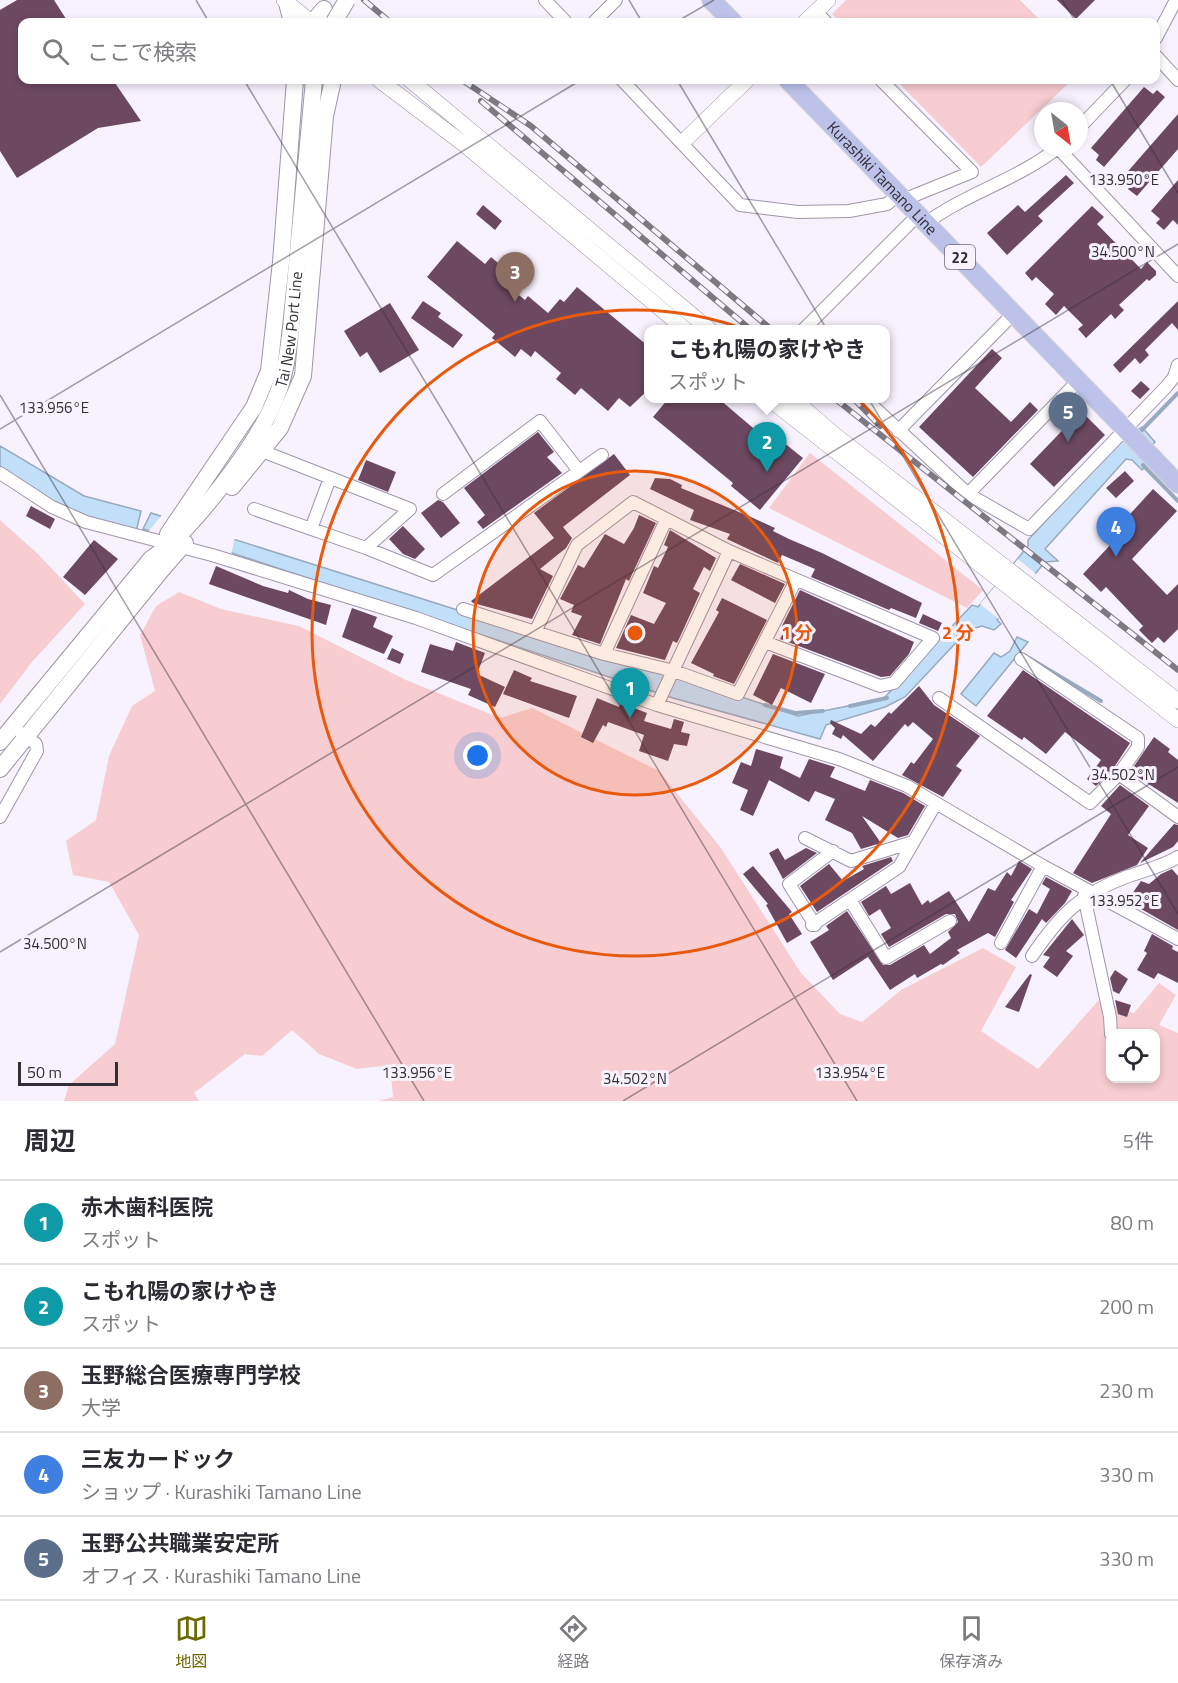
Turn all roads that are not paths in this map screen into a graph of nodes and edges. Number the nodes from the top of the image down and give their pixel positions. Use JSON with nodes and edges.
{"nodes":[{"id":1,"x":347,"y":0,"type":"edge"},
{"id":2,"x":544,"y":0,"type":"edge"},
{"id":3,"x":616,"y":0,"type":"edge"},
{"id":4,"x":711,"y":0,"type":"edge"},
{"id":5,"x":828,"y":0,"type":"edge"},
{"id":6,"x":1176,"y":0,"type":"edge"},
{"id":7,"x":285,"y":1,"type":"edge"},
{"id":8,"x":324,"y":11,"type":"edge"},
{"id":9,"x":291,"y":18,"type":"edge"},
{"id":10,"x":307,"y":18,"type":"edge"},
{"id":11,"x":562,"y":18,"type":"edge"},
{"id":12,"x":598,"y":18,"type":"edge"},
{"id":13,"x":729,"y":18,"type":"edge"},
{"id":14,"x":817,"y":18,"type":"edge"},
{"id":15,"x":1160,"y":29,"type":"edge"},
{"id":16,"x":1160,"y":61,"type":"edge"},
{"id":17,"x":1178,"y":80,"type":"edge"},
{"id":18,"x":295,"y":84,"type":"edge"},
{"id":19,"x":314,"y":84,"type":"edge"},
{"id":20,"x":332,"y":84,"type":"edge"},
{"id":21,"x":384,"y":84,"type":"edge"},
{"id":22,"x":415,"y":84,"type":"edge"},
{"id":23,"x":626,"y":84,"type":"edge"},
{"id":24,"x":743,"y":84,"type":"edge"},
{"id":25,"x":792,"y":84,"type":"edge"},
{"id":26,"x":885,"y":84,"type":"edge"},
{"id":27,"x":1121,"y":84,"type":"edge"},
{"id":28,"x":1088,"y":119,"type":"edge"},
{"id":29,"x":683,"y":142,"type":"junction"},
{"id":30,"x":1046,"y":156,"type":"edge"},
{"id":31,"x":1066,"y":156,"type":"edge"},
{"id":32,"x":900,"y":197,"type":"junction"},
{"id":33,"x":922,"y":219,"type":"junction"},
{"id":34,"x":1178,"y":276,"type":"edge"},
{"id":35,"x":1014,"y":313,"type":"junction"},
{"id":36,"x":680,"y":325,"type":"edge"},
{"id":37,"x":704,"y":325,"type":"edge"},
{"id":38,"x":807,"y":325,"type":"edge"},
{"id":39,"x":1178,"y":365,"type":"edge"},
{"id":40,"x":1079,"y":380,"type":"junction"},
{"id":41,"x":773,"y":403,"type":"edge"},
{"id":42,"x":797,"y":403,"type":"edge"},
{"id":43,"x":868,"y":403,"type":"edge"},
{"id":44,"x":898,"y":431,"type":"junction"},
{"id":45,"x":1129,"y":432,"type":"junction"},
{"id":46,"x":261,"y":451,"type":"junction"},
{"id":47,"x":602,"y":455,"type":"dead end"},
{"id":48,"x":579,"y":471,"type":"junction"},
{"id":49,"x":0,"y":473,"type":"edge"},
{"id":50,"x":330,"y":478,"type":"junction"},
{"id":51,"x":1178,"y":484,"type":"edge"},
{"id":52,"x":443,"y":494,"type":"dead end"},
{"id":53,"x":968,"y":494,"type":"junction"},
{"id":54,"x":254,"y":509,"type":"dead end"},
{"id":55,"x":666,"y":520,"type":"junction"},
{"id":56,"x":189,"y":523,"type":"junction"},
{"id":57,"x":311,"y":529,"type":"junction"},
{"id":58,"x":173,"y":543,"type":"junction"},
{"id":59,"x":366,"y":548,"type":"junction"},
{"id":60,"x":729,"y":551,"type":"junction"},
{"id":61,"x":157,"y":564,"type":"junction"},
{"id":62,"x":1004,"y":575,"type":"junction"},
{"id":63,"x":796,"y":579,"type":"junction"},
{"id":64,"x":1023,"y":590,"type":"junction"},
{"id":65,"x":463,"y":609,"type":"dead end"},
{"id":66,"x":535,"y":632,"type":"junction"},
{"id":67,"x":765,"y":642,"type":"junction"},
{"id":68,"x":604,"y":654,"type":"junction"},
{"id":69,"x":1021,"y":659,"type":"dead end"},
{"id":70,"x":674,"y":671,"type":"junction"},
{"id":71,"x":939,"y":698,"type":"dead end"},
{"id":72,"x":1178,"y":701,"type":"edge"},
{"id":73,"x":657,"y":705,"type":"junction"},
{"id":74,"x":1178,"y":720,"type":"edge"},
{"id":75,"x":12,"y":727,"type":"junction"},
{"id":76,"x":26,"y":737,"type":"junction"},
{"id":77,"x":0,"y":742,"type":"edge"},
{"id":78,"x":0,"y":769,"type":"edge"},
{"id":79,"x":1119,"y":774,"type":"junction"},
{"id":80,"x":936,"y":803,"type":"junction"},
{"id":81,"x":0,"y":817,"type":"edge"},
{"id":82,"x":1178,"y":817,"type":"edge"},
{"id":83,"x":805,"y":838,"type":"dead end"},
{"id":84,"x":913,"y":842,"type":"junction"},
{"id":85,"x":832,"y":851,"type":"junction"},
{"id":86,"x":1176,"y":861,"type":"edge"},
{"id":87,"x":1043,"y":866,"type":"junction"},
{"id":88,"x":1088,"y":894,"type":"junction"},
{"id":89,"x":850,"y":900,"type":"junction"},
{"id":90,"x":950,"y":921,"type":"dead end"},
{"id":91,"x":1178,"y":939,"type":"edge"},
{"id":92,"x":1001,"y":943,"type":"dead end"},
{"id":93,"x":1032,"y":956,"type":"dead end"},
{"id":94,"x":1111,"y":1029,"type":"edge"}],
"edges":[{"from":1,"to":8,"type":"main road","bridge":true},
{"from":2,"to":11,"type":"street"},
{"from":3,"to":12,"type":"street"},
{"from":4,"to":13,"type":"main road"},
{"from":5,"to":14,"type":"street"},
{"from":6,"to":15,"type":"street"},
{"from":7,"to":9,"type":"main road"},
{"from":7,"to":10,"type":"street"},
{"from":16,"to":17,"type":"street"},
{"from":18,"to":56,"type":"main road"},
{"from":19,"to":56,"type":"main road","name":"Tai New Port Line"},
{"from":20,"to":46,"type":"main road"},
{"from":21,"to":36,"type":"street"},
{"from":22,"to":37,"type":"street"},
{"from":23,"to":29,"type":"street"},
{"from":24,"to":29,"type":"street"},
{"from":25,"to":32,"type":"main road","name":"Kurashiki Tamano Line","number":"22"},
{"from":26,"to":32,"type":"street"},
{"from":27,"to":28,"type":"street"},
{"from":29,"to":32,"type":"street"},
{"from":30,"to":33,"type":"street"},
{"from":31,"to":34,"type":"street"},
{"from":32,"to":33,"type":"main road","name":"Kurashiki Tamano Line","number":"22"},
{"from":33,"to":35,"type":"main road","name":"Kurashiki Tamano Line","number":"22"},
{"from":33,"to":38,"type":"street"},
{"from":35,"to":40,"type":"main road","name":"Kurashiki Tamano Line","number":"22"},
{"from":35,"to":44,"type":"street"},
{"from":39,"to":45,"type":"street"},
{"from":40,"to":45,"type":"main road","name":"Kurashiki Tamano Line","number":"22"},
{"from":40,"to":53,"type":"street"},
{"from":41,"to":62,"type":"street"},
{"from":42,"to":62,"type":"street"},
{"from":43,"to":44,"type":"street"},
{"from":44,"to":53,"type":"street"},
{"from":45,"to":51,"type":"main road","name":"Kurashiki Tamano Line","number":"22"},
{"from":45,"to":53,"type":"street"},
{"from":46,"to":50,"type":"street"},
{"from":46,"to":56,"type":"main road"},
{"from":47,"to":48,"type":"street"},
{"from":48,"to":52,"type":"street"},
{"from":48,"to":59,"type":"street"},
{"from":49,"to":58,"type":"street"},
{"from":50,"to":57,"type":"street"},
{"from":50,"to":59,"type":"street"},
{"from":54,"to":57,"type":"street"},
{"from":55,"to":60,"type":"street"},
{"from":55,"to":66,"type":"street"},
{"from":55,"to":68,"type":"street"},
{"from":56,"to":58,"type":"main road","name":"Tai New Port Line"},
{"from":57,"to":59,"type":"street"},
{"from":58,"to":61,"type":"main road","name":"Tai New Port Line"},
{"from":58,"to":73,"type":"street"},
{"from":60,"to":63,"type":"street"},
{"from":60,"to":70,"type":"street"},
{"from":61,"to":75,"type":"main road","name":"Tai New Port Line"},
{"from":61,"to":76,"type":"main road","name":"Tai New Port Line"},
{"from":62,"to":64,"type":"street"},
{"from":63,"to":67,"type":"street"},
{"from":63,"to":67,"type":"street"},
{"from":64,"to":72,"type":"street"},
{"from":64,"to":74,"type":"street"},
{"from":65,"to":66,"type":"street"},
{"from":66,"to":68,"type":"street"},
{"from":67,"to":70,"type":"street"},
{"from":68,"to":70,"type":"street"},
{"from":69,"to":79,"type":"street"},
{"from":70,"to":73,"type":"street"},
{"from":71,"to":79,"type":"street"},
{"from":73,"to":80,"type":"street"},
{"from":75,"to":76,"type":"street"},
{"from":75,"to":77,"type":"main road","name":"Tai New Port Line"},
{"from":76,"to":78,"type":"main road","name":"Tai New Port Line"},
{"from":76,"to":81,"type":"street"},
{"from":79,"to":82,"type":"street"},
{"from":80,"to":84,"type":"street"},
{"from":80,"to":87,"type":"street"},
{"from":83,"to":85,"type":"street"},
{"from":84,"to":85,"type":"street"},
{"from":84,"to":89,"type":"street"},
{"from":85,"to":89,"type":"street"},
{"from":86,"to":88,"type":"street"},
{"from":87,"to":88,"type":"street"},
{"from":87,"to":92,"type":"street"},
{"from":88,"to":91,"type":"street"},
{"from":88,"to":93,"type":"street"},
{"from":88,"to":94,"type":"street"},
{"from":89,"to":90,"type":"street"}]}
